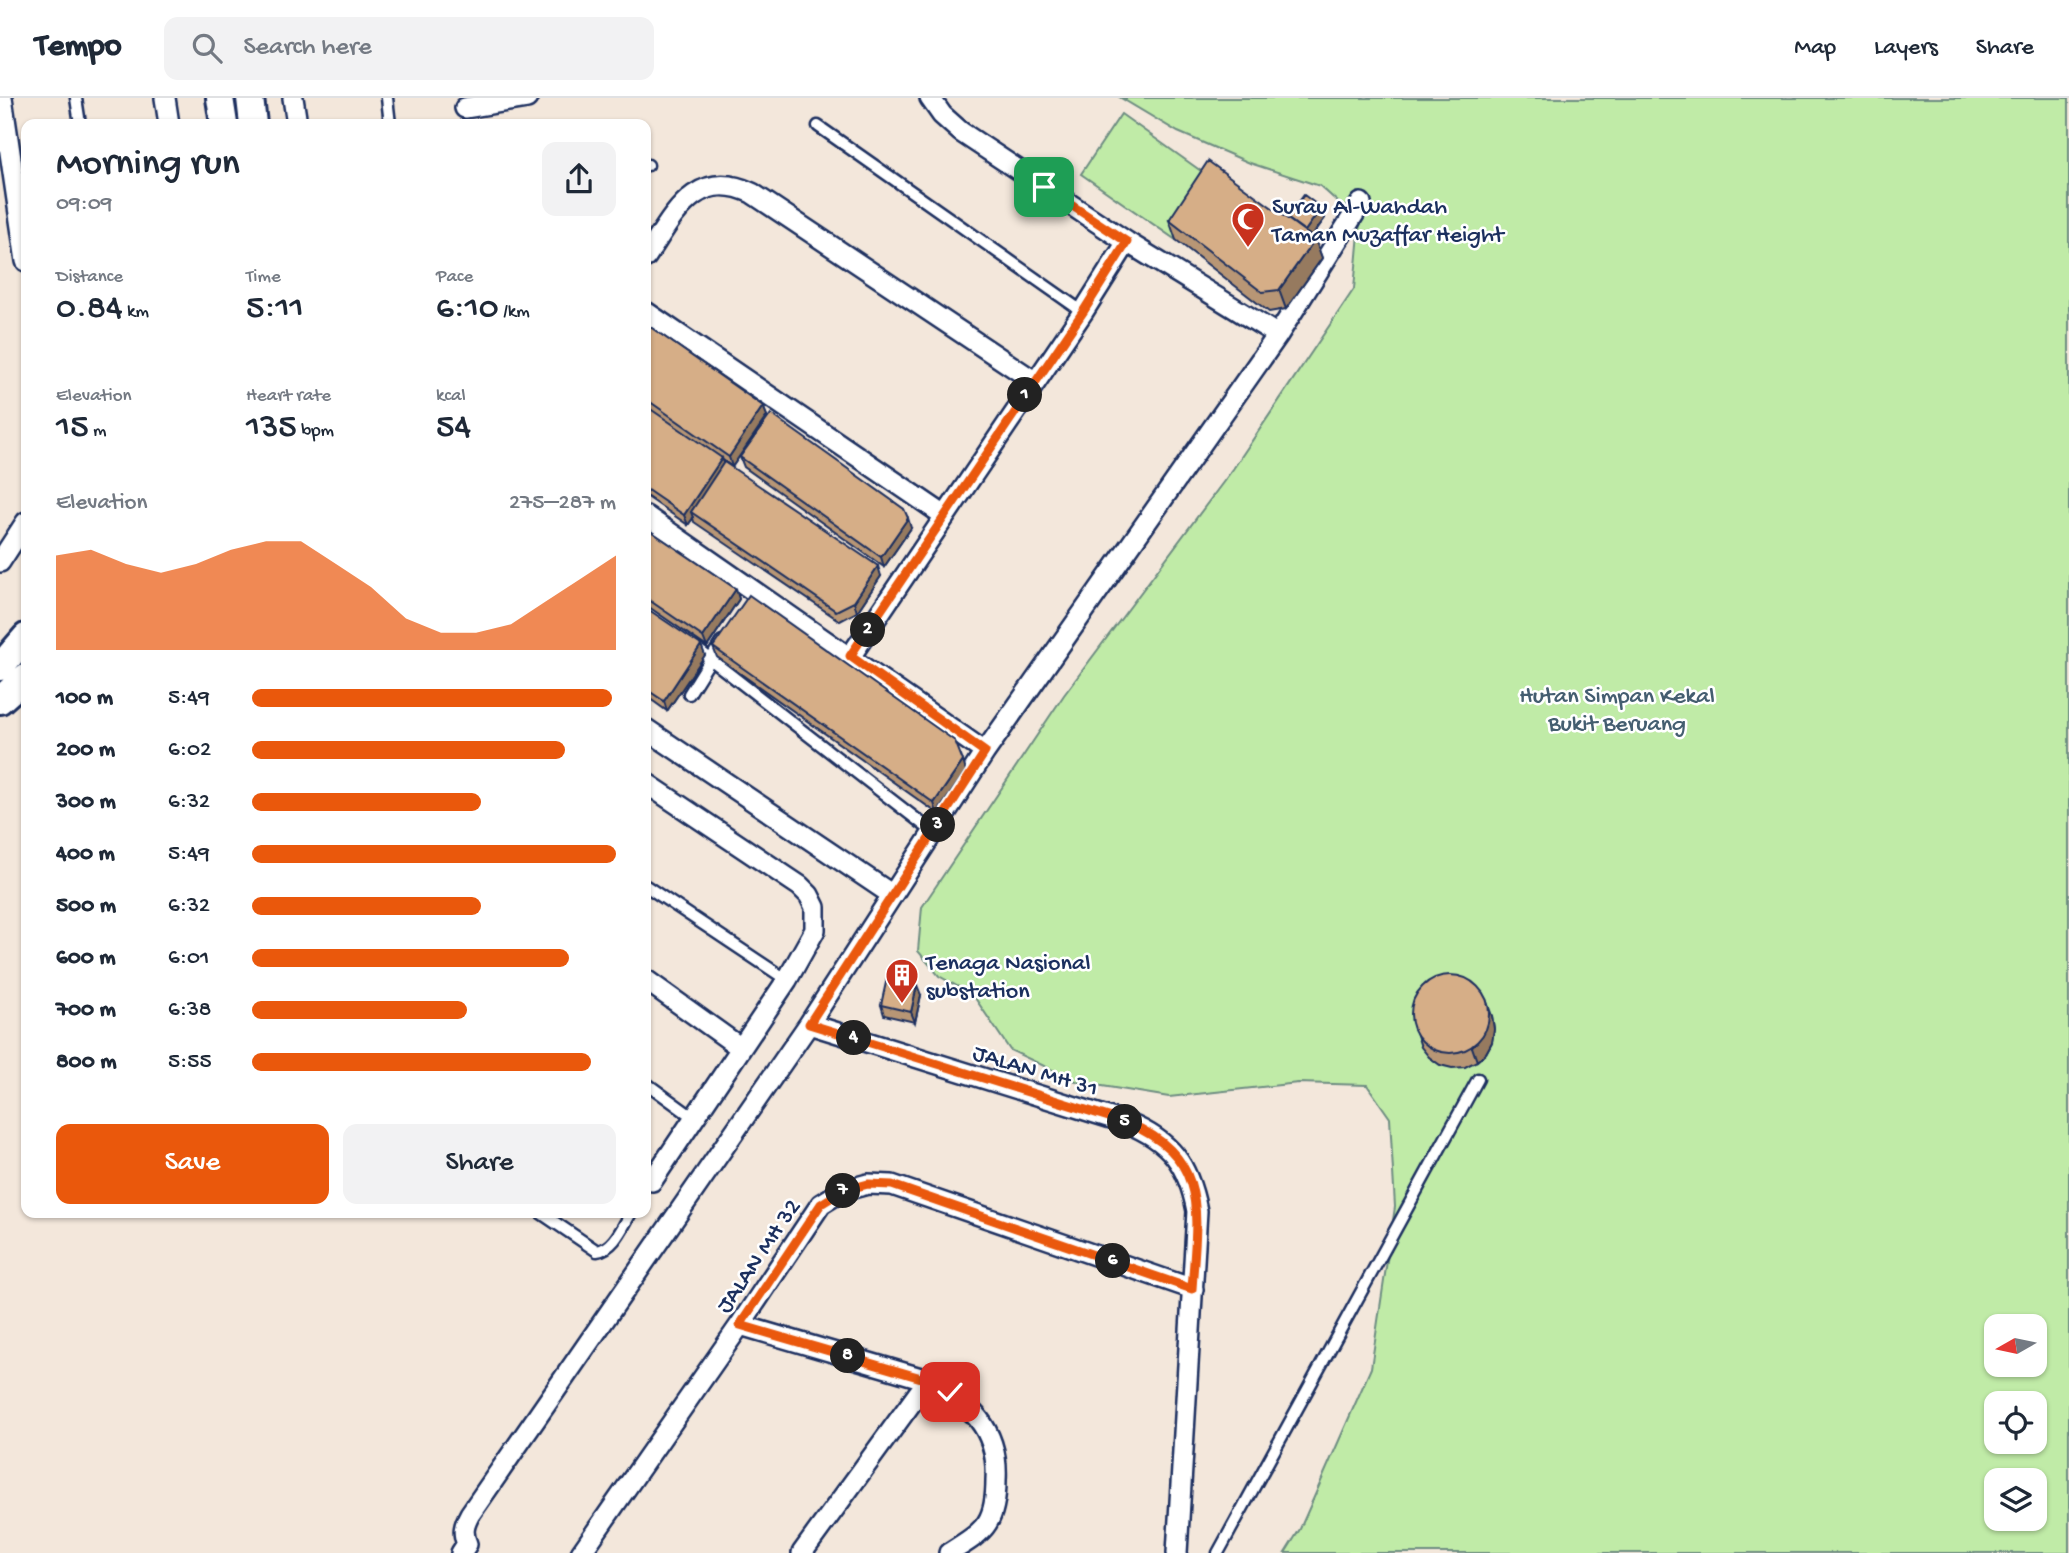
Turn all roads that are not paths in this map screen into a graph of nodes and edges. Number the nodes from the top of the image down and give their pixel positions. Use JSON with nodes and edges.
{"nodes":[{"id":1,"x":2,"y":98,"type":"edge"},
{"id":2,"x":76,"y":98,"type":"edge"},
{"id":3,"x":165,"y":98,"type":"edge"},
{"id":4,"x":220,"y":98,"type":"edge"},
{"id":5,"x":250,"y":98,"type":"edge"},
{"id":6,"x":293,"y":98,"type":"edge"},
{"id":7,"x":387,"y":98,"type":"edge"},
{"id":8,"x":527,"y":98,"type":"edge"},
{"id":9,"x":930,"y":98,"type":"edge"},
{"id":10,"x":465,"y":110,"type":"edge"},
{"id":11,"x":79,"y":119,"type":"edge"},
{"id":12,"x":168,"y":119,"type":"edge"},
{"id":13,"x":223,"y":119,"type":"edge"},
{"id":14,"x":252,"y":119,"type":"edge"},
{"id":15,"x":296,"y":119,"type":"edge"},
{"id":16,"x":389,"y":119,"type":"edge"},
{"id":17,"x":818,"y":126,"type":"dead end"},
{"id":18,"x":1361,"y":203,"type":"dead end"},
{"id":19,"x":21,"y":210,"type":"edge"},
{"id":20,"x":1127,"y":242,"type":"junction"},
{"id":21,"x":651,"y":250,"type":"edge"},
{"id":22,"x":1083,"y":312,"type":"junction"},
{"id":23,"x":651,"y":315,"type":"edge"},
{"id":24,"x":1278,"y":335,"type":"junction"},
{"id":25,"x":1034,"y":381,"type":"junction"},
{"id":26,"x":945,"y":516,"type":"junction"},
{"id":27,"x":651,"y":520,"type":"edge"},
{"id":28,"x":21,"y":530,"type":"edge"},
{"id":29,"x":0,"y":562,"type":"edge"},
{"id":30,"x":725,"y":636,"type":"edge"},
{"id":31,"x":21,"y":643,"type":"edge"},
{"id":32,"x":689,"y":644,"type":"edge"},
{"id":33,"x":850,"y":656,"type":"junction"},
{"id":34,"x":711,"y":659,"type":"junction"},
{"id":35,"x":0,"y":667,"type":"edge"},
{"id":36,"x":21,"y":682,"type":"edge"},
{"id":37,"x":690,"y":694,"type":"dead end"},
{"id":38,"x":0,"y":701,"type":"edge"},
{"id":39,"x":651,"y":732,"type":"edge"},
{"id":40,"x":985,"y":752,"type":"junction"},
{"id":41,"x":651,"y":786,"type":"edge"},
{"id":42,"x":933,"y":832,"type":"junction"},
{"id":43,"x":651,"y":889,"type":"edge"},
{"id":44,"x":891,"y":894,"type":"junction"},
{"id":45,"x":788,"y":980,"type":"junction"},
{"id":46,"x":651,"y":984,"type":"edge"},
{"id":47,"x":809,"y":1024,"type":"junction"},
{"id":48,"x":741,"y":1048,"type":"junction"},
{"id":49,"x":1478,"y":1079,"type":"dead end"},
{"id":50,"x":651,"y":1087,"type":"edge"},
{"id":51,"x":694,"y":1118,"type":"junction"},
{"id":52,"x":651,"y":1179,"type":"edge"},
{"id":53,"x":548,"y":1218,"type":"edge"},
{"id":54,"x":628,"y":1218,"type":"edge"},
{"id":55,"x":1192,"y":1289,"type":"junction"},
{"id":56,"x":740,"y":1325,"type":"junction"},
{"id":57,"x":928,"y":1380,"type":"junction"},
{"id":58,"x":469,"y":1550,"type":"edge"},
{"id":59,"x":581,"y":1553,"type":"edge"},
{"id":60,"x":802,"y":1553,"type":"edge"},
{"id":61,"x":949,"y":1553,"type":"edge"},
{"id":62,"x":1177,"y":1553,"type":"edge"},
{"id":63,"x":1218,"y":1553,"type":"edge"}],
"edges":[{"from":1,"to":19,"type":"street"},
{"from":2,"to":11,"type":"lane"},
{"from":3,"to":12,"type":"street"},
{"from":4,"to":13,"type":"main road"},
{"from":5,"to":14,"type":"main road"},
{"from":6,"to":15,"type":"street"},
{"from":7,"to":16,"type":"lane"},
{"from":8,"to":10,"type":"street"},
{"from":9,"to":20,"type":"street"},
{"from":17,"to":22,"type":"lane"},
{"from":18,"to":24,"type":"street"},
{"from":20,"to":22,"type":"street"},
{"from":20,"to":24,"type":"street"},
{"from":21,"to":25,"type":"street"},
{"from":22,"to":25,"type":"street"},
{"from":23,"to":26,"type":"street"},
{"from":24,"to":40,"type":"street"},
{"from":25,"to":26,"type":"street"},
{"from":26,"to":33,"type":"street"},
{"from":27,"to":33,"type":"street"},
{"from":28,"to":29,"type":"street"},
{"from":30,"to":34,"type":"lane"},
{"from":31,"to":35,"type":"main road"},
{"from":32,"to":34,"type":"lane"},
{"from":33,"to":40,"type":"street"},
{"from":34,"to":37,"type":"lane"},
{"from":34,"to":42,"type":"lane"},
{"from":36,"to":38,"type":"main road"},
{"from":39,"to":44,"type":"street"},
{"from":40,"to":42,"type":"street"},
{"from":41,"to":45,"type":"street"},
{"from":42,"to":44,"type":"street"},
{"from":43,"to":45,"type":"lane"},
{"from":44,"to":47,"type":"street"},
{"from":45,"to":48,"type":"street"},
{"from":46,"to":48,"type":"street"},
{"from":47,"to":55,"type":"street","name":"JALAN MH 31"},
{"from":47,"to":58,"type":"street"},
{"from":48,"to":51,"type":"street"},
{"from":49,"to":63,"type":"lane"},
{"from":50,"to":51,"type":"lane"},
{"from":51,"to":52,"type":"street"},
{"from":53,"to":54,"type":"lane"},
{"from":55,"to":56,"type":"street","name":"JALAN MH 32"},
{"from":55,"to":62,"type":"street","name":"JALAN MH 31"},
{"from":56,"to":57,"type":"street"},
{"from":56,"to":59,"type":"street","name":"JALAN MH 32"},
{"from":57,"to":60,"type":"street"},
{"from":57,"to":61,"type":"street"}]}
